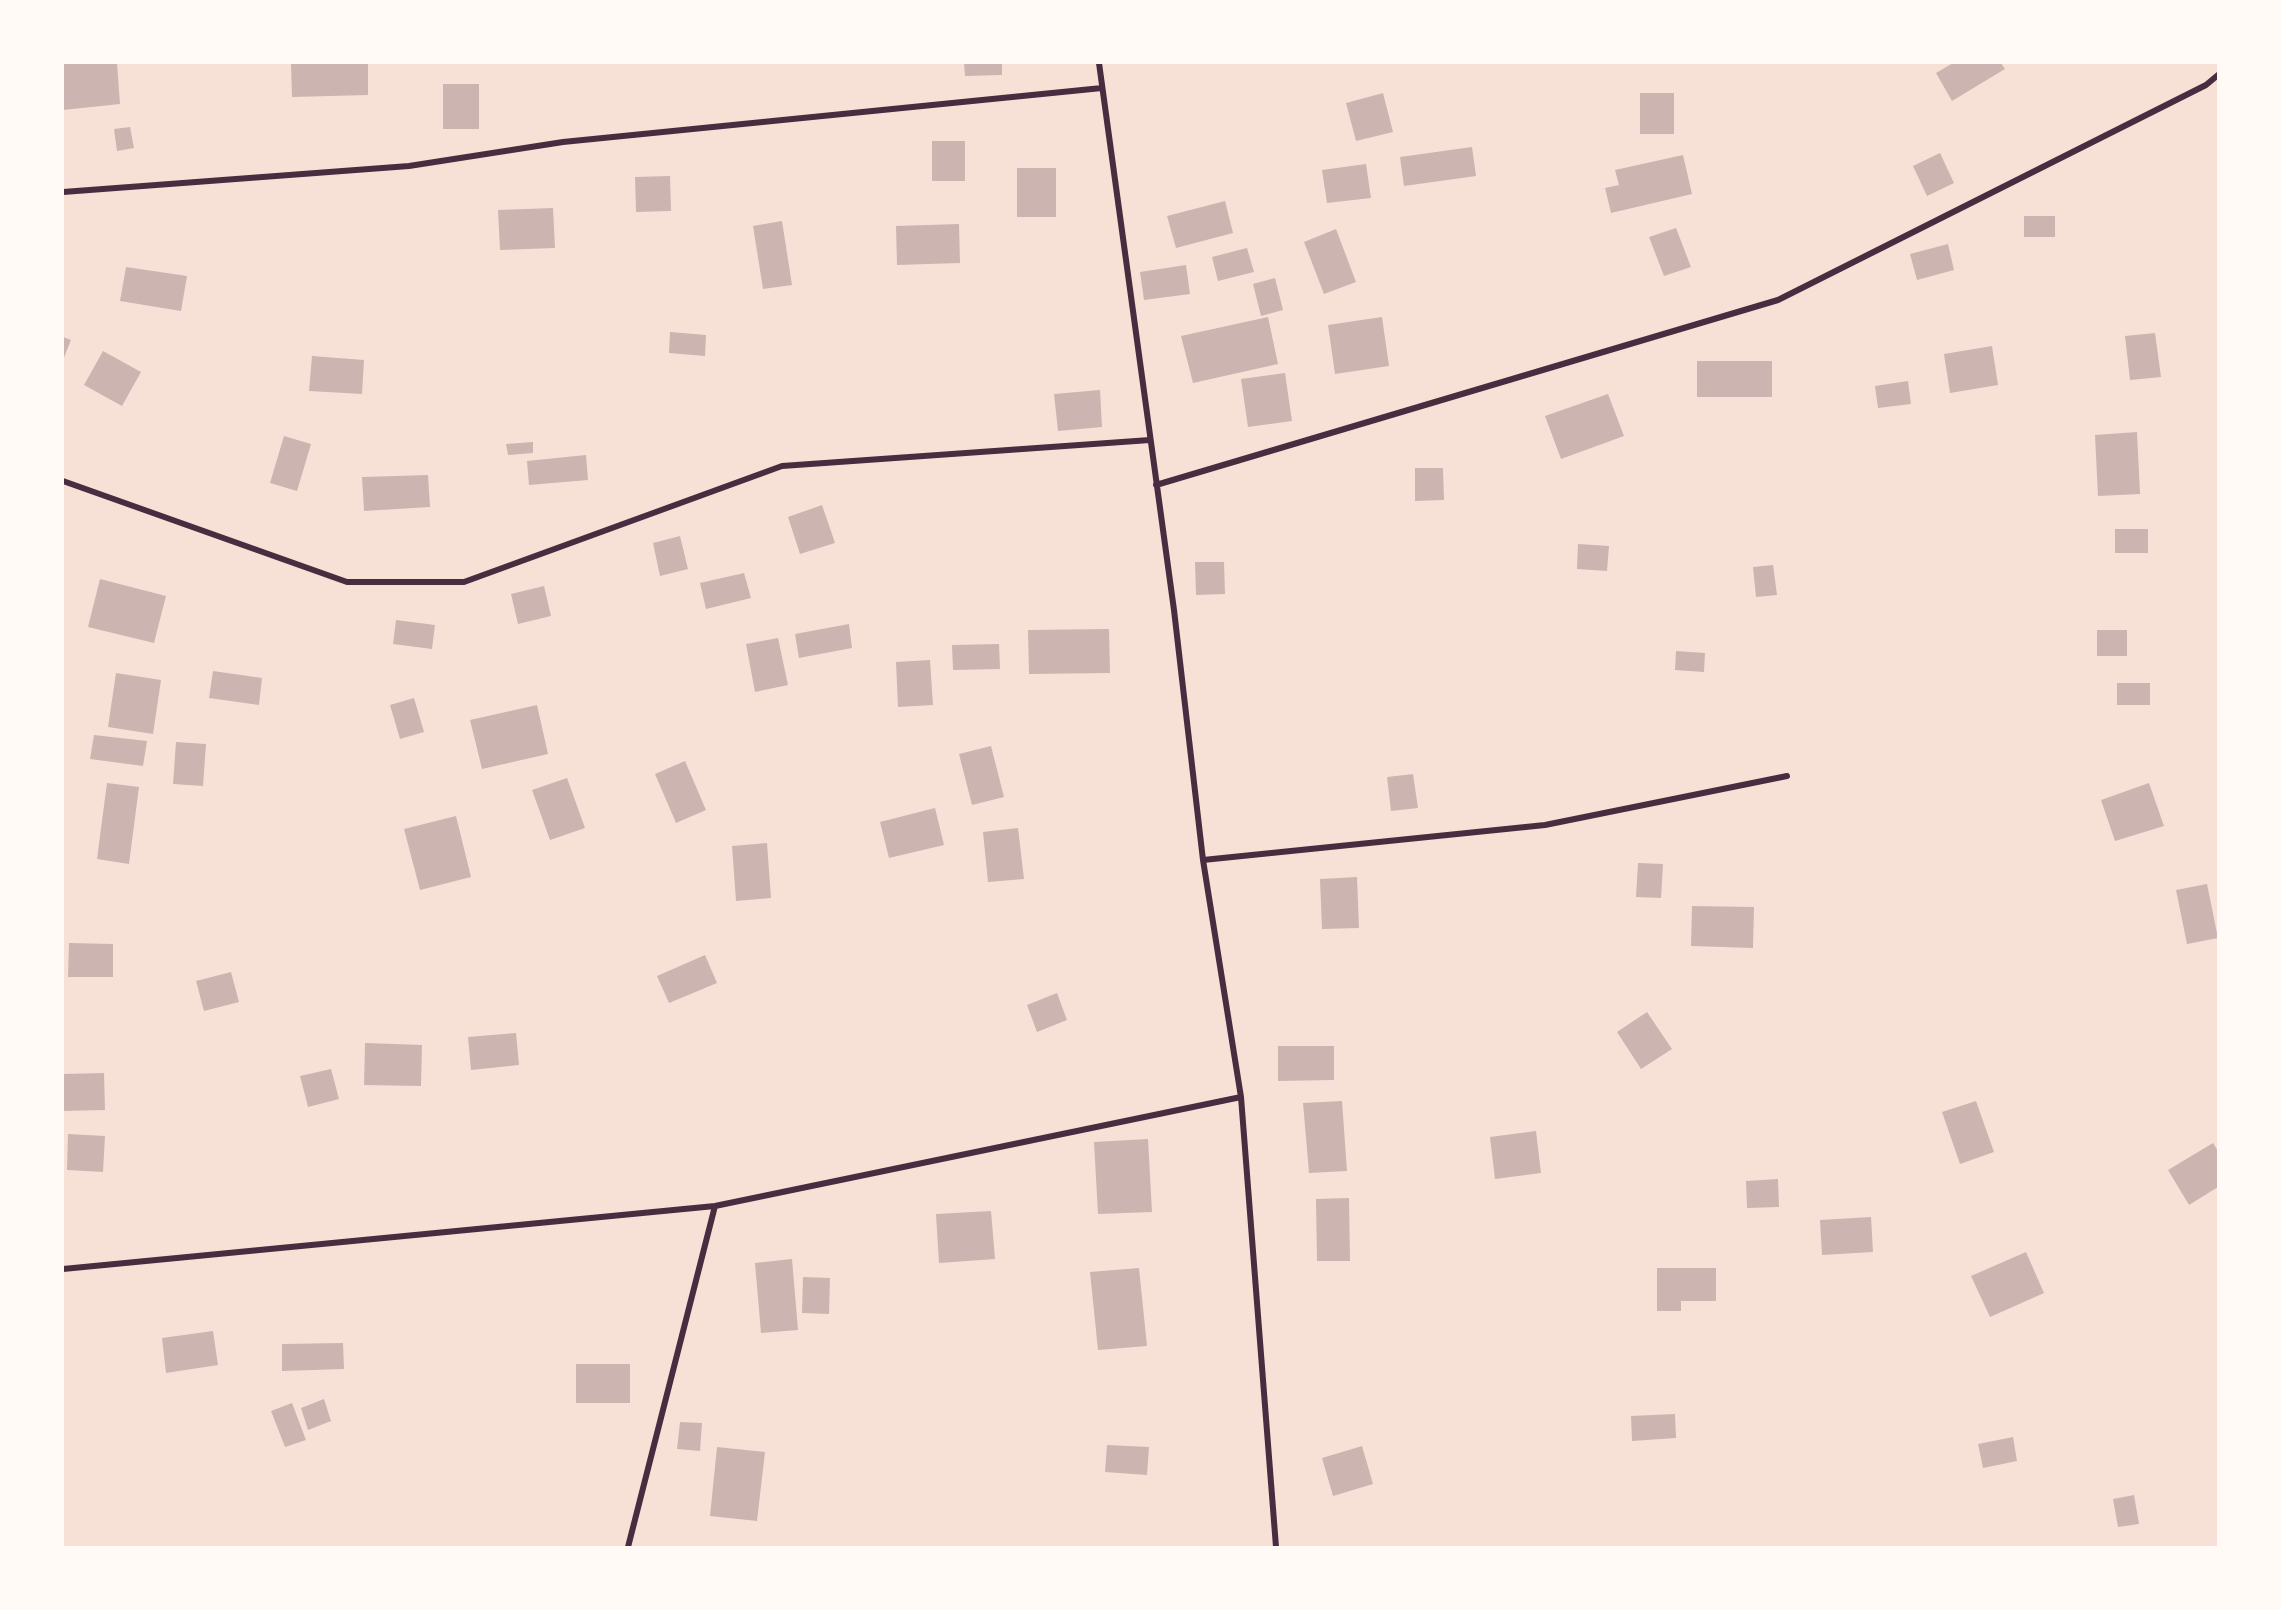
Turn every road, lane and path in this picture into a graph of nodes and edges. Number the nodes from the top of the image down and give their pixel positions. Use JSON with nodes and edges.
{"nodes":[{"id":1,"x":1099,"y":63,"type":"edge"},
{"id":2,"x":2218,"y":75,"type":"edge"},
{"id":3,"x":1102,"y":88,"type":"junction"},
{"id":4,"x":63,"y":192,"type":"edge"},
{"id":5,"x":1150,"y":440,"type":"junction"},
{"id":6,"x":63,"y":481,"type":"edge"},
{"id":7,"x":1156,"y":485,"type":"junction"},
{"id":8,"x":1787,"y":776,"type":"dead end"},
{"id":9,"x":1203,"y":860,"type":"junction"},
{"id":10,"x":1241,"y":1097,"type":"junction"},
{"id":11,"x":716,"y":1206,"type":"junction"},
{"id":12,"x":63,"y":1269,"type":"edge"},
{"id":13,"x":628,"y":1547,"type":"edge"},
{"id":14,"x":1276,"y":1547,"type":"edge"}],
"edges":[{"from":1,"to":3,"type":"street"},
{"from":2,"to":7,"type":"street"},
{"from":3,"to":4,"type":"street"},
{"from":3,"to":5,"type":"street"},
{"from":5,"to":6,"type":"street"},
{"from":5,"to":7,"type":"street"},
{"from":7,"to":9,"type":"street"},
{"from":8,"to":9,"type":"street"},
{"from":9,"to":10,"type":"street"},
{"from":10,"to":11,"type":"street"},
{"from":10,"to":14,"type":"street"},
{"from":11,"to":12,"type":"street"},
{"from":11,"to":13,"type":"street"}]}
